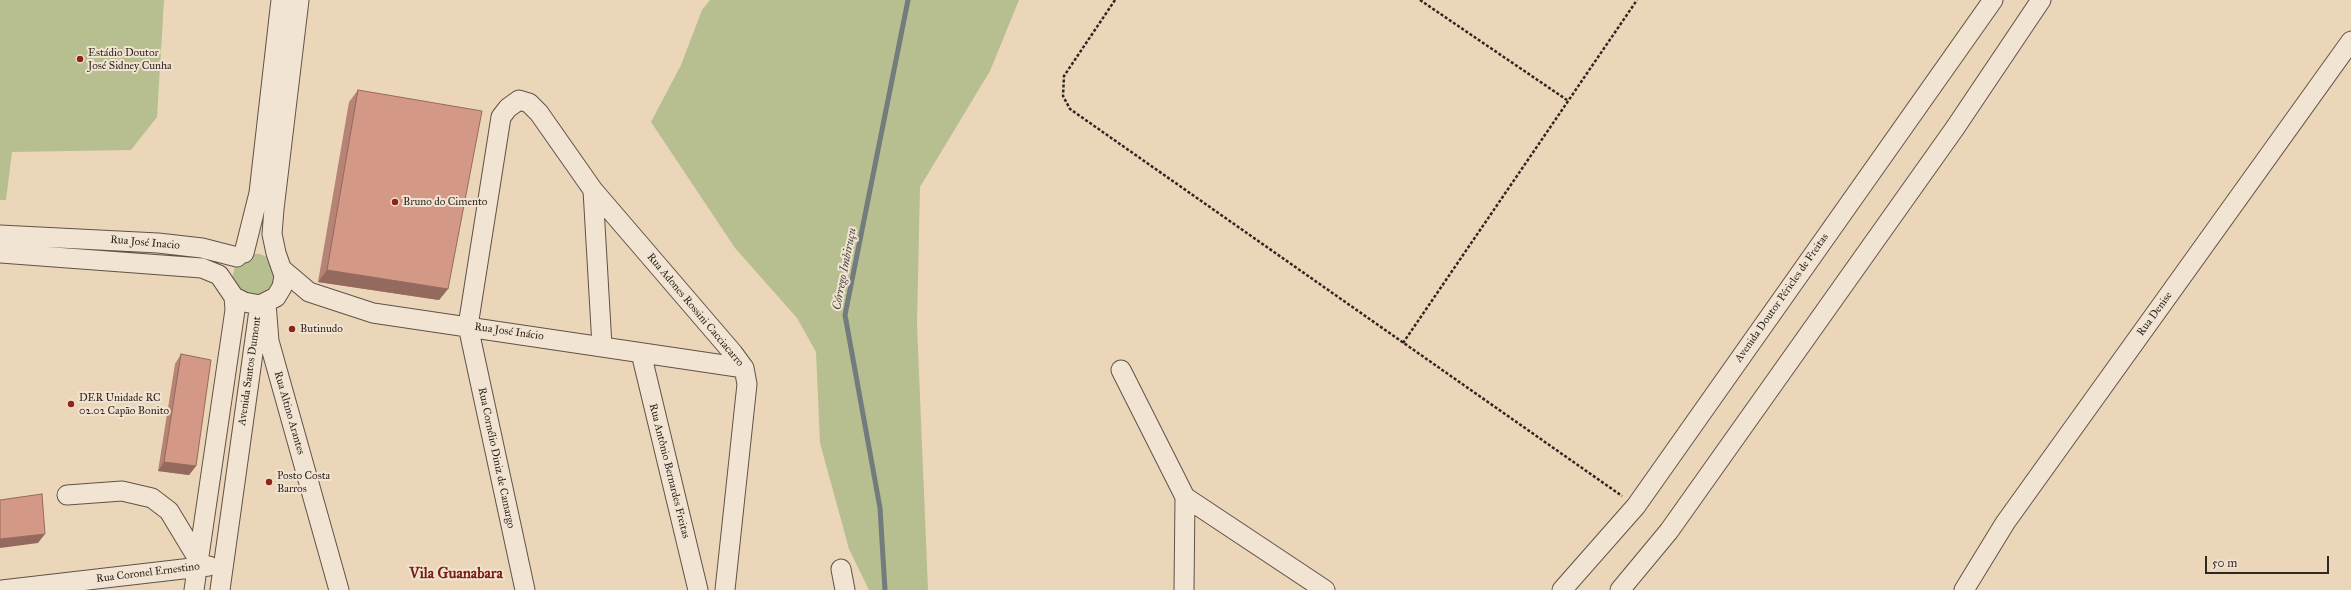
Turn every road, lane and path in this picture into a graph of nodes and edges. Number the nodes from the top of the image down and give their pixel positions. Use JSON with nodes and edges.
{"nodes":[{"id":1,"x":281,"y":0,"type":"edge"},
{"id":2,"x":299,"y":0,"type":"edge"},
{"id":3,"x":1115,"y":0,"type":"edge"},
{"id":4,"x":1420,"y":0,"type":"edge"},
{"id":5,"x":1637,"y":0,"type":"edge"},
{"id":6,"x":1993,"y":0,"type":"edge"},
{"id":7,"x":2041,"y":0,"type":"edge"},
{"id":8,"x":2351,"y":41,"type":"edge"},
{"id":9,"x":1567,"y":100,"type":"junction"},
{"id":10,"x":593,"y":190,"type":"junction"},
{"id":11,"x":0,"y":235,"type":"edge"},
{"id":12,"x":0,"y":253,"type":"edge"},
{"id":13,"x":240,"y":255,"type":"junction"},
{"id":14,"x":282,"y":267,"type":"junction"},
{"id":15,"x":309,"y":292,"type":"junction"},
{"id":16,"x":233,"y":294,"type":"junction"},
{"id":17,"x":267,"y":302,"type":"junction"},
{"id":18,"x":468,"y":326,"type":"junction"},
{"id":19,"x":1403,"y":343,"type":"junction"},
{"id":20,"x":602,"y":346,"type":"junction"},
{"id":21,"x":641,"y":352,"type":"junction"},
{"id":22,"x":744,"y":368,"type":"junction"},
{"id":23,"x":1121,"y":370,"type":"dead end"},
{"id":24,"x":68,"y":495,"type":"dead end"},
{"id":25,"x":1185,"y":497,"type":"junction"},
{"id":26,"x":1636,"y":506,"type":"junction"},
{"id":27,"x":197,"y":563,"type":"junction"},
{"id":28,"x":223,"y":564,"type":"junction"},
{"id":29,"x":841,"y":569,"type":"dead end"},
{"id":30,"x":2,"y":590,"type":"edge"},
{"id":31,"x":194,"y":590,"type":"edge"},
{"id":32,"x":220,"y":590,"type":"edge"},
{"id":33,"x":339,"y":590,"type":"edge"},
{"id":34,"x":524,"y":590,"type":"edge"},
{"id":35,"x":698,"y":590,"type":"edge"},
{"id":36,"x":725,"y":590,"type":"edge"},
{"id":37,"x":845,"y":590,"type":"edge"},
{"id":38,"x":1184,"y":590,"type":"edge"},
{"id":39,"x":1325,"y":590,"type":"edge"},
{"id":40,"x":1562,"y":590,"type":"edge"},
{"id":41,"x":1620,"y":590,"type":"edge"},
{"id":42,"x":1964,"y":590,"type":"edge"}],
"edges":[{"from":1,"to":13,"type":"street"},
{"from":2,"to":14,"type":"street","name":"Avenida Santos Dumont"},
{"from":3,"to":19,"type":"path"},
{"from":4,"to":9,"type":"path"},
{"from":5,"to":9,"type":"path"},
{"from":6,"to":26,"type":"street","name":"Avenida Doutor Péricles de Freitas"},
{"from":7,"to":41,"type":"street"},
{"from":8,"to":42,"type":"street","name":"Rua Denise"},
{"from":9,"to":19,"type":"path"},
{"from":10,"to":18,"type":"street","name":"Rua Adones Rossini Cacciacarro"},
{"from":10,"to":20,"type":"street"},
{"from":10,"to":22,"type":"street","name":"Rua Adones Rossini Cacciacarro"},
{"from":11,"to":13,"type":"street","name":"Rua José Inacio"},
{"from":12,"to":16,"type":"street","name":"Rua José Inacio"},
{"from":13,"to":14,"type":"street","name":"Rua José Inacio"},
{"from":13,"to":16,"type":"street"},
{"from":14,"to":15,"type":"street","name":"Rua José Inácio"},
{"from":14,"to":17,"type":"street","name":"Avenida Santos Dumont"},
{"from":15,"to":17,"type":"street"},
{"from":15,"to":18,"type":"street","name":"Rua José Inácio"},
{"from":16,"to":17,"type":"street","name":"Rua José Inacio"},
{"from":16,"to":27,"type":"street"},
{"from":17,"to":28,"type":"street","name":"Avenida Santos Dumont"},
{"from":17,"to":33,"type":"street","name":"Rua Altino Arantes"},
{"from":18,"to":20,"type":"street","name":"Rua José Inácio"},
{"from":18,"to":34,"type":"street","name":"Rua Cornélio Diniz de Camargo"},
{"from":19,"to":26,"type":"path"},
{"from":20,"to":21,"type":"street","name":"Rua José Inácio"},
{"from":21,"to":22,"type":"street","name":"Rua José Inácio"},
{"from":21,"to":35,"type":"street","name":"Rua Antônio Bernardes Freitas"},
{"from":22,"to":36,"type":"street","name":"Rua Adones Rossini Cacciacarro"},
{"from":23,"to":25,"type":"street"},
{"from":24,"to":27,"type":"street"},
{"from":25,"to":38,"type":"street"},
{"from":25,"to":39,"type":"street"},
{"from":26,"to":40,"type":"street","name":"Avenida Doutor Péricles de Freitas"},
{"from":27,"to":28,"type":"street","name":"Rua Coronel Ernestino"},
{"from":27,"to":30,"type":"street","name":"Rua Coronel Ernestino"},
{"from":27,"to":31,"type":"street"},
{"from":28,"to":32,"type":"street","name":"Avenida Santos Dumont"},
{"from":29,"to":37,"type":"street"}]}
